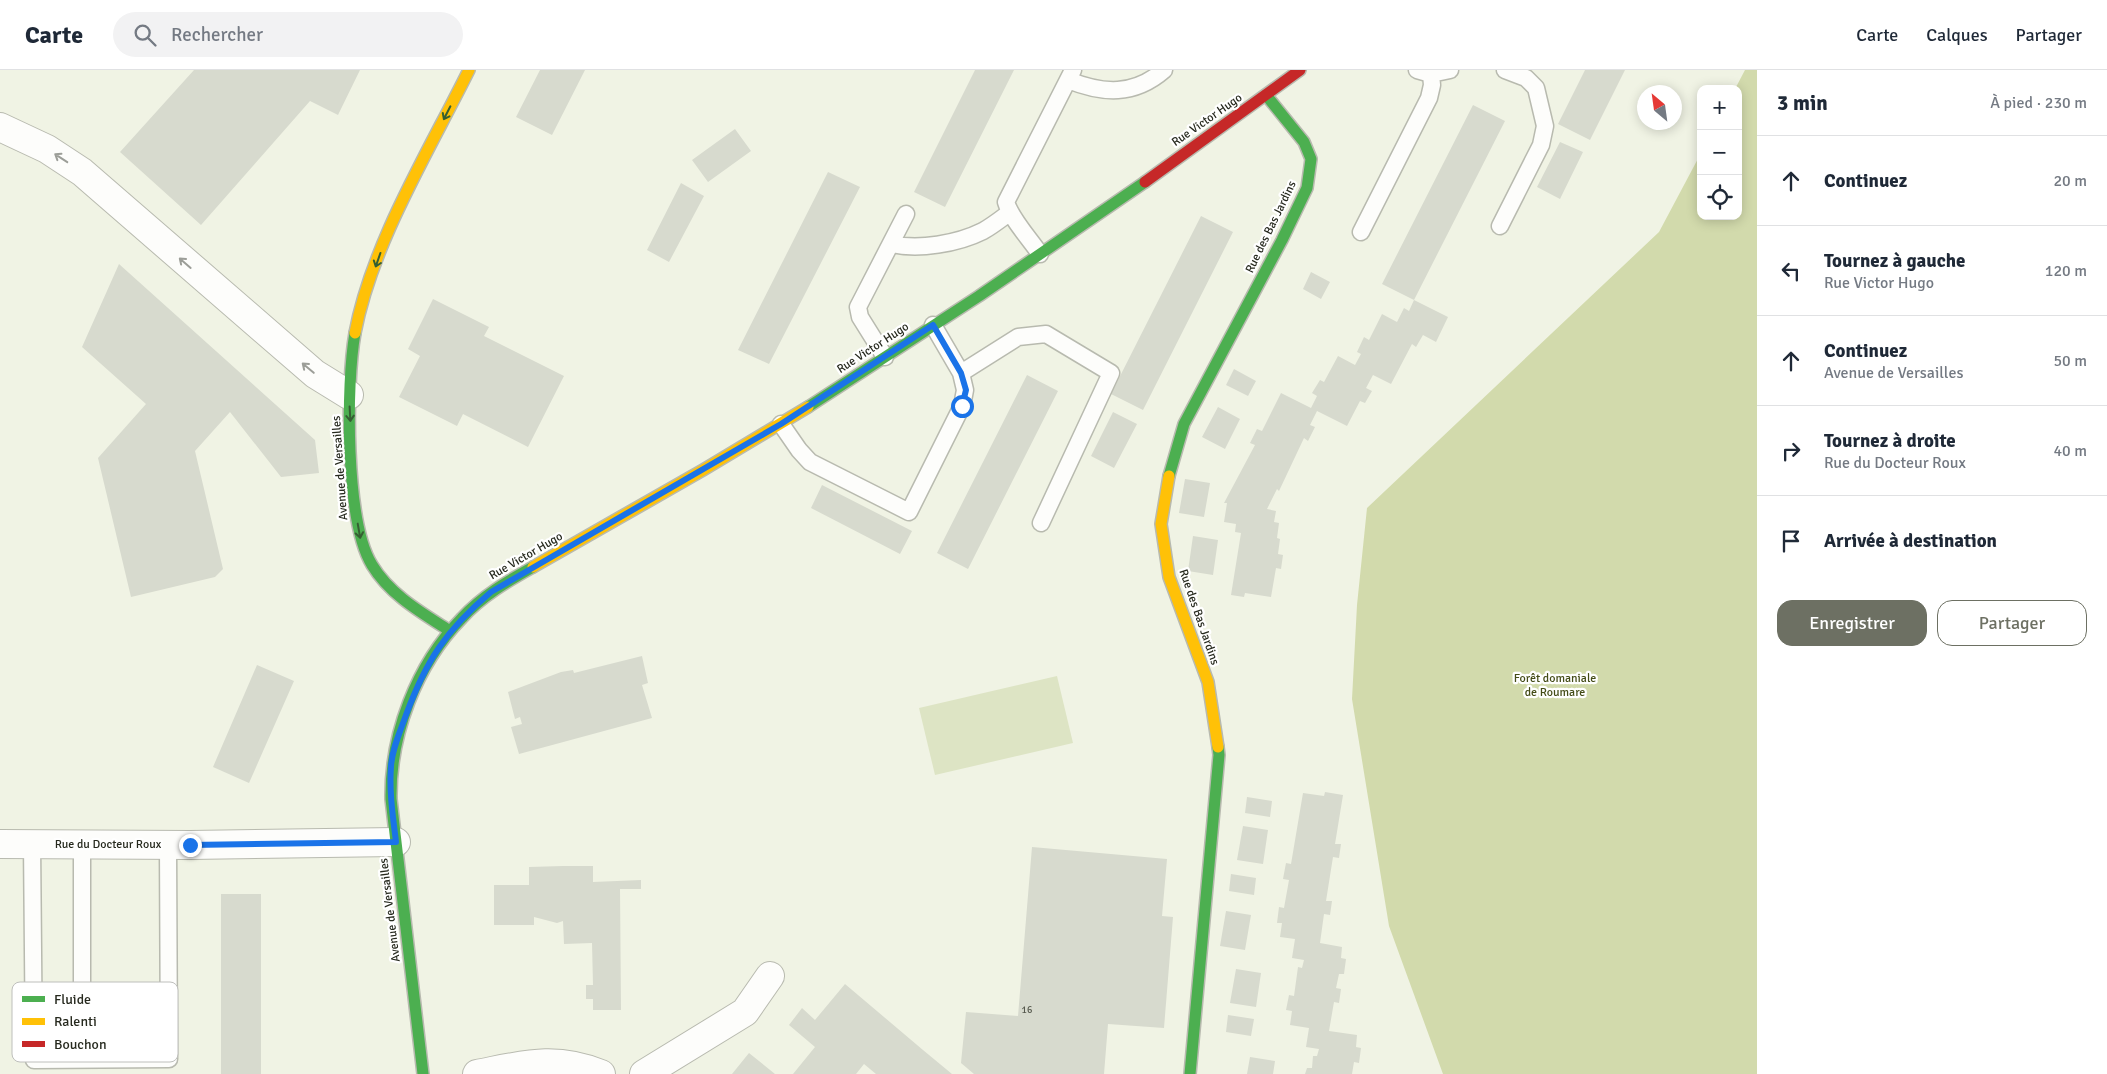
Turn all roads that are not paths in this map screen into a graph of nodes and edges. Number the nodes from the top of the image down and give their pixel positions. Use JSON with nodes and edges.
{"nodes":[{"id":1,"x":469,"y":70,"type":"edge"},
{"id":2,"x":1164,"y":70,"type":"edge"},
{"id":3,"x":1300,"y":70,"type":"edge"},
{"id":4,"x":1450,"y":70,"type":"edge"},
{"id":5,"x":1505,"y":70,"type":"edge"},
{"id":6,"x":1424,"y":72,"type":"edge"},
{"id":7,"x":1529,"y":74,"type":"edge"},
{"id":8,"x":1071,"y":75,"type":"edge"},
{"id":9,"x":1266,"y":95,"type":"junction"},
{"id":10,"x":0,"y":127,"type":"edge"},
{"id":11,"x":1009,"y":213,"type":"junction"},
{"id":12,"x":906,"y":214,"type":"dead end"},
{"id":13,"x":1500,"y":226,"type":"dead end"},
{"id":14,"x":1361,"y":232,"type":"dead end"},
{"id":15,"x":891,"y":244,"type":"junction"},
{"id":16,"x":1040,"y":254,"type":"junction"},
{"id":17,"x":933,"y":325,"type":"junction"},
{"id":18,"x":884,"y":357,"type":"junction"},
{"id":19,"x":961,"y":373,"type":"junction"},
{"id":20,"x":349,"y":395,"type":"junction"},
{"id":21,"x":781,"y":424,"type":"junction"},
{"id":22,"x":1041,"y":523,"type":"dead end"},
{"id":23,"x":450,"y":631,"type":"junction"},
{"id":24,"x":396,"y":842,"type":"junction"},
{"id":25,"x":32,"y":843,"type":"junction"},
{"id":26,"x":0,"y":844,"type":"edge"},
{"id":27,"x":168,"y":844,"type":"junction"},
{"id":28,"x":82,"y":845,"type":"junction"},
{"id":29,"x":770,"y":976,"type":"dead end"},
{"id":30,"x":33,"y":982,"type":"edge"},
{"id":31,"x":82,"y":982,"type":"edge"},
{"id":32,"x":169,"y":982,"type":"edge"},
{"id":33,"x":423,"y":1074,"type":"edge"},
{"id":34,"x":477,"y":1074,"type":"edge"},
{"id":35,"x":601,"y":1074,"type":"edge"},
{"id":36,"x":644,"y":1074,"type":"edge"},
{"id":37,"x":1190,"y":1074,"type":"edge"}],
"edges":[{"from":1,"to":20,"type":"street","name":"Avenue de Versailles","one_way":true},
{"from":2,"to":8,"type":"lane"},
{"from":3,"to":9,"type":"street","name":"Rue Victor Hugo"},
{"from":4,"to":6,"type":"lane"},
{"from":5,"to":7,"type":"lane"},
{"from":6,"to":14,"type":"lane"},
{"from":7,"to":13,"type":"lane"},
{"from":8,"to":11,"type":"lane"},
{"from":9,"to":16,"type":"street","name":"Rue Victor Hugo"},
{"from":9,"to":37,"type":"street","name":"Rue des Bas Jardins"},
{"from":20,"to":10,"type":"street","one_way":true},
{"from":11,"to":15,"type":"lane"},
{"from":11,"to":16,"type":"lane"},
{"from":12,"to":15,"type":"lane"},
{"from":15,"to":18,"type":"lane"},
{"from":16,"to":17,"type":"street","name":"Rue Victor Hugo"},
{"from":17,"to":18,"type":"street","name":"Rue Victor Hugo"},
{"from":17,"to":19,"type":"lane"},
{"from":18,"to":21,"type":"street","name":"Rue Victor Hugo"},
{"from":19,"to":21,"type":"lane"},
{"from":19,"to":22,"type":"lane"},
{"from":20,"to":23,"type":"street","name":"Avenue de Versailles","one_way":true},
{"from":21,"to":23,"type":"street","name":"Rue Victor Hugo"},
{"from":23,"to":24,"type":"street","name":"Avenue de Versailles"},
{"from":24,"to":27,"type":"street","name":"Rue du Docteur Roux"},
{"from":24,"to":33,"type":"street","name":"Avenue de Versailles"},
{"from":25,"to":26,"type":"street","name":"Rue du Docteur Roux"},
{"from":25,"to":28,"type":"street","name":"Rue du Docteur Roux"},
{"from":25,"to":30,"type":"lane"},
{"from":27,"to":28,"type":"street","name":"Rue du Docteur Roux"},
{"from":27,"to":32,"type":"lane"},
{"from":28,"to":31,"type":"lane"},
{"from":29,"to":36,"type":"street"},
{"from":34,"to":35,"type":"street"}]}
